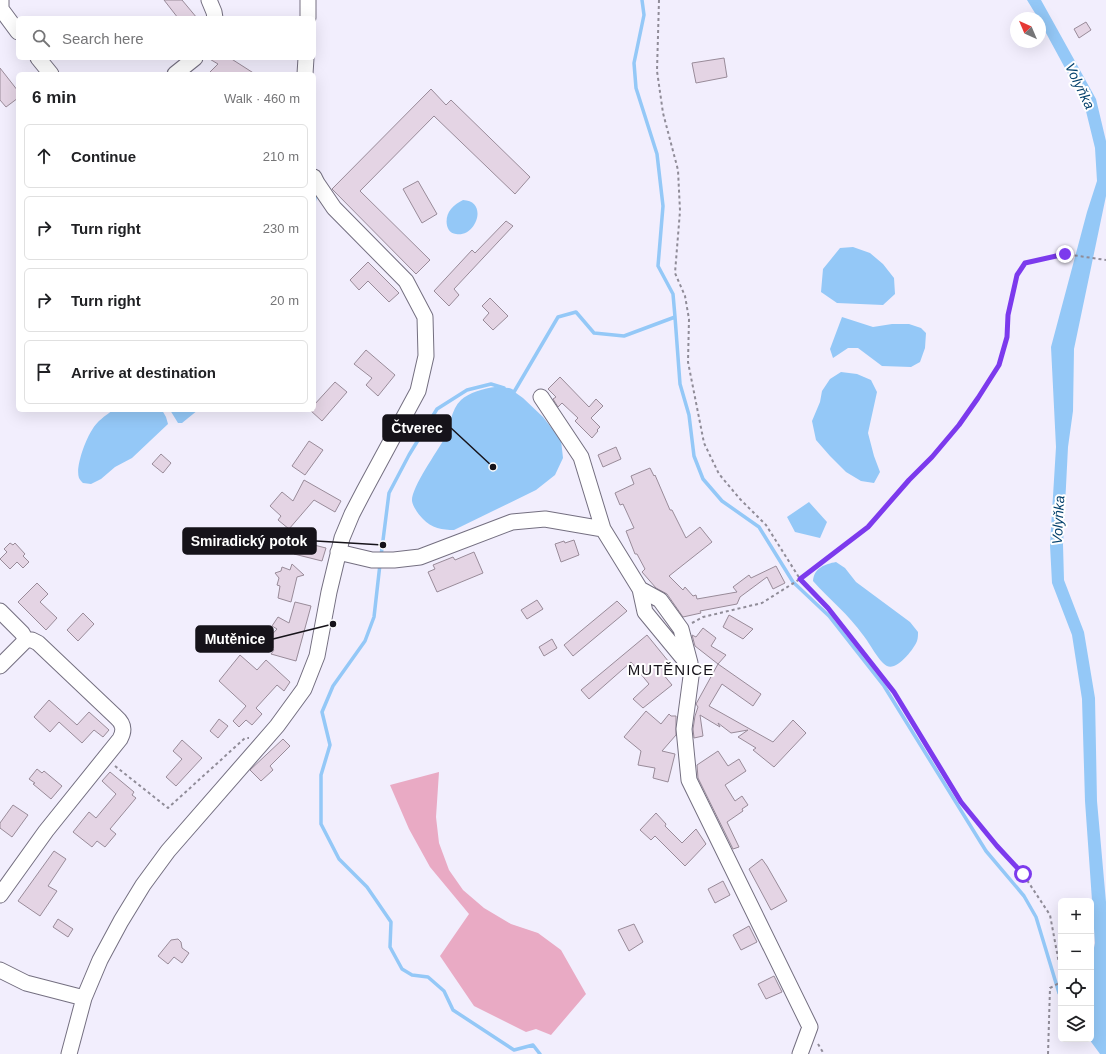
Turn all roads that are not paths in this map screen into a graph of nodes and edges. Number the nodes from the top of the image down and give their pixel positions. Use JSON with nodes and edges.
{"nodes":[{"id":1,"x":1,"y":0,"type":"edge"},
{"id":2,"x":208,"y":0,"type":"edge"},
{"id":3,"x":308,"y":0,"type":"edge"},
{"id":4,"x":214,"y":16,"type":"edge"},
{"id":5,"x":308,"y":16,"type":"edge"},
{"id":6,"x":16,"y":29,"type":"edge"},
{"id":7,"x":40,"y":60,"type":"edge"},
{"id":8,"x":192,"y":60,"type":"edge"},
{"id":9,"x":306,"y":60,"type":"edge"},
{"id":10,"x":49,"y":72,"type":"edge"},
{"id":11,"x":178,"y":72,"type":"edge"},
{"id":12,"x":305,"y":72,"type":"edge"},
{"id":13,"x":316,"y":181,"type":"edge"},
{"id":14,"x":541,"y":397,"type":"dead end"},
{"id":15,"x":603,"y":529,"type":"junction"},
{"id":16,"x":338,"y":552,"type":"junction"},
{"id":17,"x":640,"y":589,"type":"junction"},
{"id":18,"x":0,"y":611,"type":"edge"},
{"id":19,"x":26,"y":640,"type":"junction"},
{"id":20,"x":0,"y":666,"type":"edge"},
{"id":21,"x":692,"y":669,"type":"junction"},
{"id":22,"x":0,"y":895,"type":"edge"},
{"id":23,"x":0,"y":970,"type":"edge"},
{"id":24,"x":84,"y":998,"type":"junction"},
{"id":25,"x":69,"y":1054,"type":"edge"},
{"id":26,"x":800,"y":1054,"type":"edge"}],
"edges":[{"from":1,"to":6,"type":"street"},
{"from":2,"to":4,"type":"street"},
{"from":3,"to":5,"type":"street"},
{"from":7,"to":10,"type":"street"},
{"from":8,"to":11,"type":"street"},
{"from":9,"to":12,"type":"street"},
{"from":13,"to":16,"type":"street"},
{"from":14,"to":15,"type":"street"},
{"from":15,"to":16,"type":"street"},
{"from":15,"to":17,"type":"street"},
{"from":16,"to":24,"type":"street"},
{"from":17,"to":21,"type":"street"},
{"from":17,"to":21,"type":"street"},
{"from":18,"to":19,"type":"street"},
{"from":19,"to":20,"type":"street"},
{"from":19,"to":22,"type":"street"},
{"from":21,"to":26,"type":"street"},
{"from":23,"to":24,"type":"street"},
{"from":24,"to":25,"type":"street"}]}
